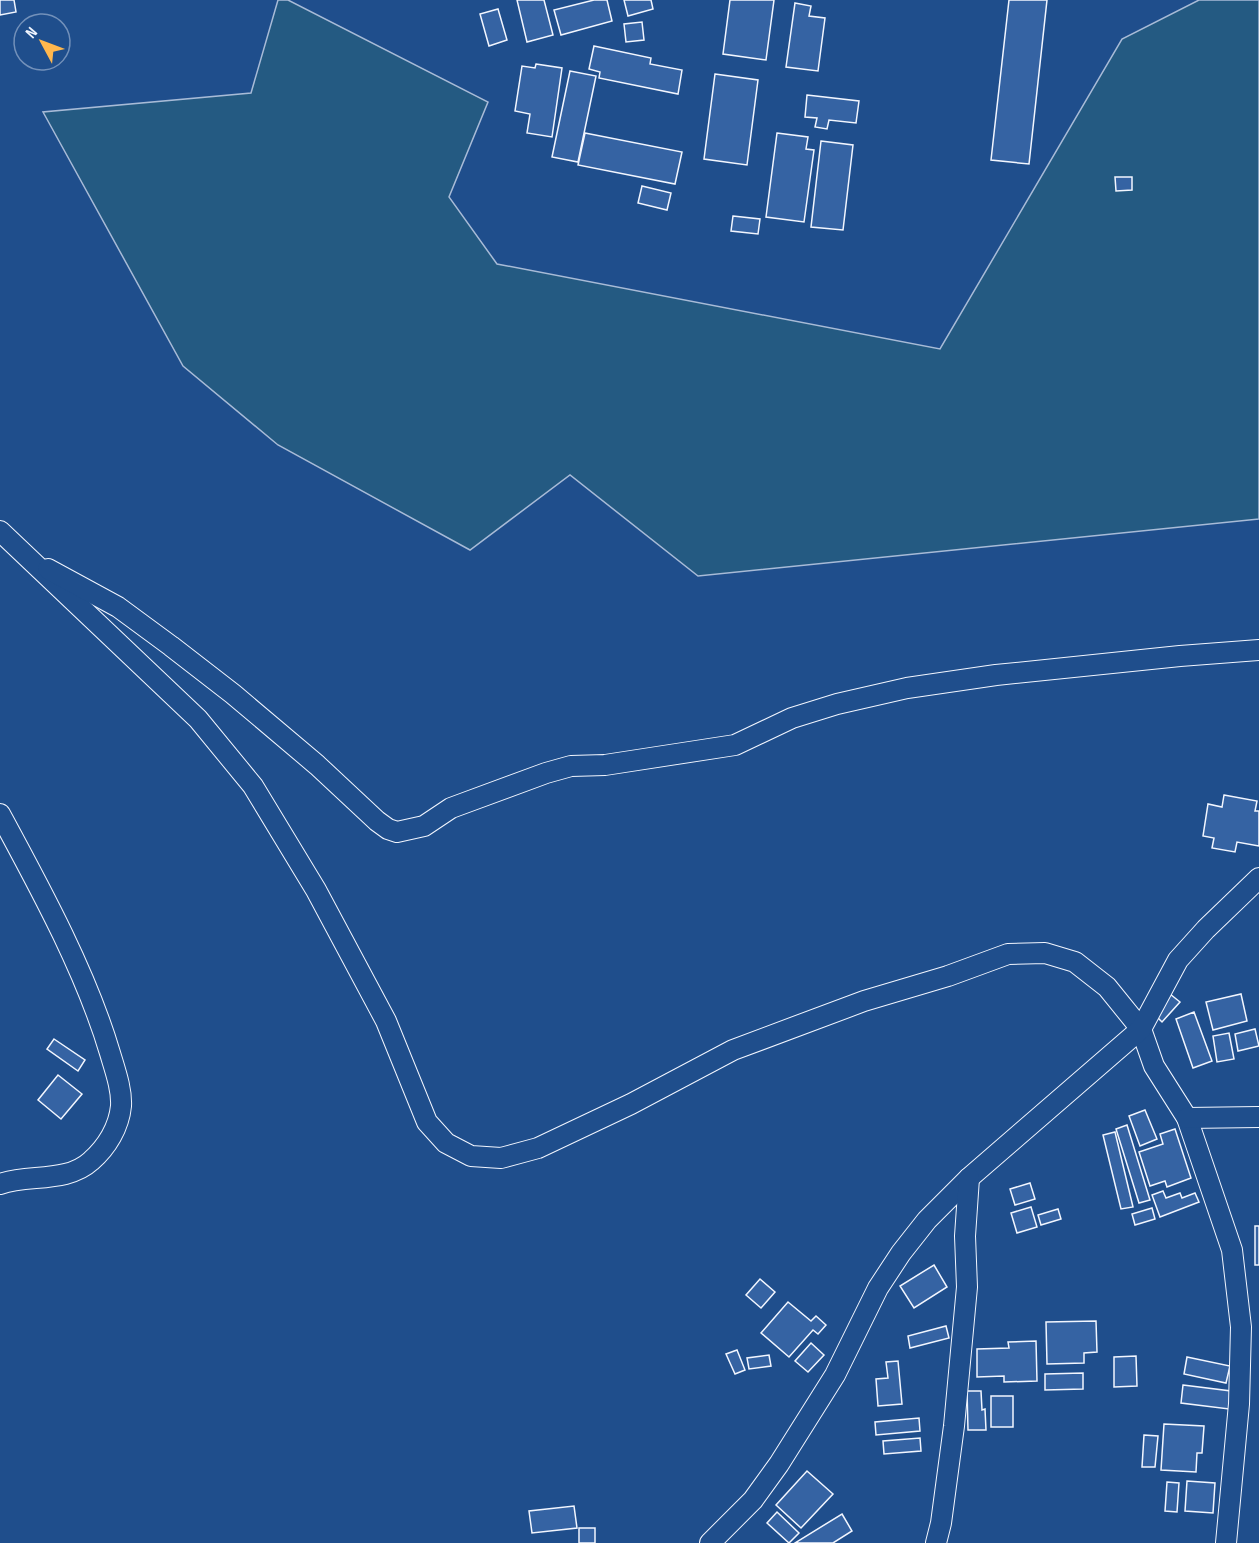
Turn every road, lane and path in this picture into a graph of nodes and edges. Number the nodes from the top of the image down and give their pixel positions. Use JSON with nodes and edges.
{"nodes":[{"id":1,"x":0,"y":531,"type":"edge"},
{"id":2,"x":32,"y":562,"type":"junction"},
{"id":3,"x":1259,"y":650,"type":"edge"},
{"id":4,"x":0,"y":814,"type":"edge"},
{"id":5,"x":1259,"y":878,"type":"edge"},
{"id":6,"x":1141,"y":1029,"type":"junction"},
{"id":7,"x":1259,"y":1116,"type":"edge"},
{"id":8,"x":1187,"y":1118,"type":"junction"},
{"id":9,"x":969,"y":1178,"type":"junction"},
{"id":10,"x":0,"y":1184,"type":"edge"},
{"id":11,"x":710,"y":1543,"type":"edge"},
{"id":12,"x":936,"y":1543,"type":"edge"},
{"id":13,"x":1226,"y":1543,"type":"edge"}],
"edges":[{"from":1,"to":2,"type":"street"},
{"from":2,"to":3,"type":"street"},
{"from":2,"to":6,"type":"street"},
{"from":4,"to":10,"type":"street"},
{"from":5,"to":6,"type":"street"},
{"from":6,"to":8,"type":"street"},
{"from":6,"to":9,"type":"street"},
{"from":7,"to":8,"type":"street"},
{"from":8,"to":13,"type":"street"},
{"from":9,"to":11,"type":"street"},
{"from":9,"to":12,"type":"street"}]}
